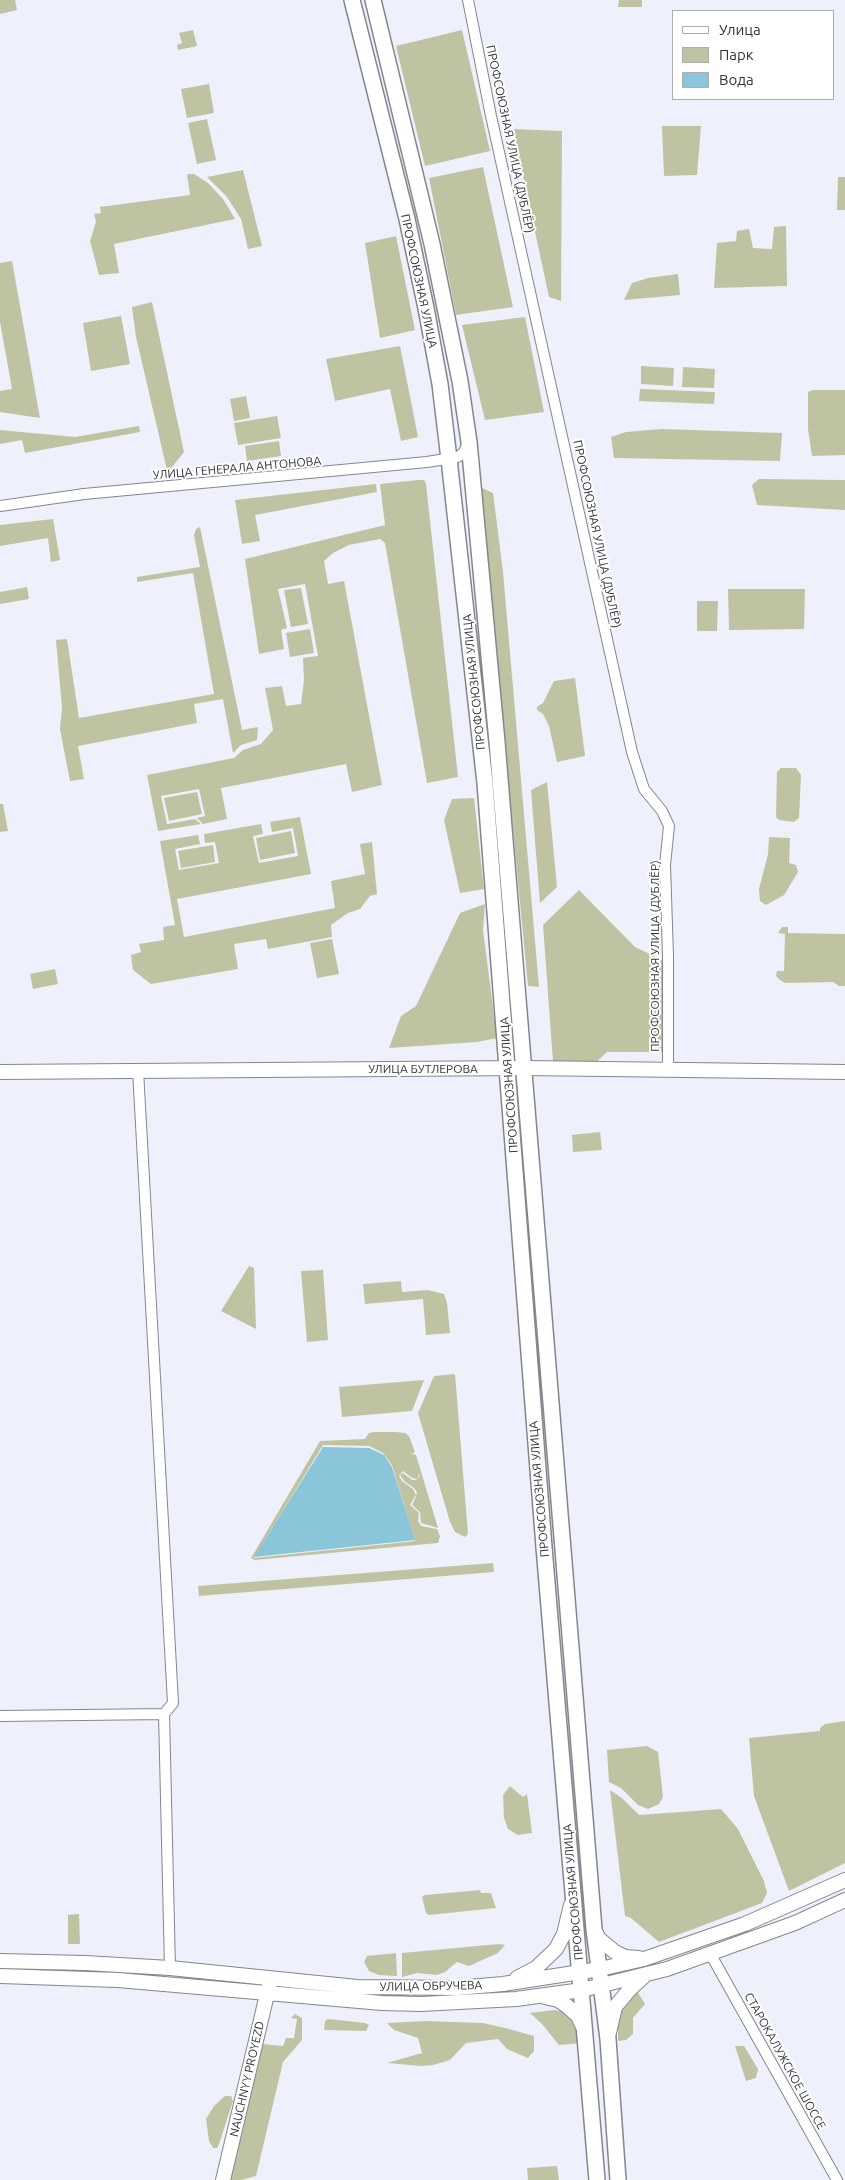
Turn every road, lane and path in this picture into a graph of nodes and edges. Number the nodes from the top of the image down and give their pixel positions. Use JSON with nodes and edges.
{"nodes":[{"id":1,"x":352,"y":0,"type":"edge"},
{"id":2,"x":373,"y":0,"type":"edge"},
{"id":3,"x":468,"y":0,"type":"edge"},
{"id":4,"x":469,"y":442,"type":"junction"},
{"id":5,"x":449,"y":459,"type":"junction"},
{"id":6,"x":0,"y":506,"type":"edge"},
{"id":7,"x":477,"y":516,"type":"junction"},
{"id":8,"x":455,"y":519,"type":"junction"},
{"id":9,"x":508,"y":1068,"type":"junction"},
{"id":10,"x":524,"y":1068,"type":"junction"},
{"id":11,"x":138,"y":1070,"type":"junction"},
{"id":12,"x":668,"y":1071,"type":"junction"},
{"id":13,"x":0,"y":1072,"type":"edge"},
{"id":14,"x":845,"y":1072,"type":"edge"},
{"id":15,"x":164,"y":1714,"type":"junction"},
{"id":16,"x":0,"y":1716,"type":"edge"},
{"id":17,"x":845,"y":1880,"type":"edge"},
{"id":18,"x":573,"y":1899,"type":"junction"},
{"id":19,"x":845,"y":1900,"type":"edge"},
{"id":20,"x":594,"y":1929,"type":"junction"},
{"id":21,"x":711,"y":1955,"type":"junction"},
{"id":22,"x":644,"y":1959,"type":"junction"},
{"id":23,"x":0,"y":1961,"type":"edge"},
{"id":24,"x":170,"y":1968,"type":"junction"},
{"id":25,"x":600,"y":1969,"type":"junction"},
{"id":26,"x":580,"y":1973,"type":"junction"},
{"id":27,"x":0,"y":1976,"type":"edge"},
{"id":28,"x":645,"y":1976,"type":"junction"},
{"id":29,"x":270,"y":1978,"type":"junction"},
{"id":30,"x":503,"y":1984,"type":"junction"},
{"id":31,"x":602,"y":1986,"type":"junction"},
{"id":32,"x":582,"y":1990,"type":"junction"},
{"id":33,"x":268,"y":1993,"type":"junction"},
{"id":34,"x":542,"y":1996,"type":"junction"},
{"id":35,"x":586,"y":2032,"type":"junction"},
{"id":36,"x":608,"y":2039,"type":"junction"},
{"id":37,"x":223,"y":2180,"type":"edge"},
{"id":38,"x":597,"y":2180,"type":"edge"},
{"id":39,"x":618,"y":2180,"type":"edge"},
{"id":40,"x":837,"y":2180,"type":"edge"}],
"edges":[{"from":1,"to":5,"type":"main road","name":"ПРОФСОЮЗНАЯ УЛИЦА"},
{"from":2,"to":4,"type":"main road","name":"ПРОФСОЮЗНАЯ УЛИЦА"},
{"from":3,"to":12,"type":"street","name":"ПРОФСОЮЗНАЯ УЛИЦА (ДУБЛЁР)"},
{"from":4,"to":5,"type":"street"},
{"from":4,"to":7,"type":"main road","name":"ПРОФСОЮЗНАЯ УЛИЦА"},
{"from":5,"to":6,"type":"street","name":"УЛИЦА ГЕНЕРАЛА АНТОНОВА"},
{"from":5,"to":8,"type":"main road","name":"ПРОФСОЮЗНАЯ УЛИЦА"},
{"from":7,"to":8,"type":"street"},
{"from":7,"to":10,"type":"main road","name":"ПРОФСОЮЗНАЯ УЛИЦА"},
{"from":8,"to":9,"type":"main road","name":"ПРОФСОЮЗНАЯ УЛИЦА"},
{"from":9,"to":10,"type":"main road","name":"УЛИЦА БУТЛЕРОВА"},
{"from":9,"to":11,"type":"main road","name":"УЛИЦА БУТЛЕРОВА"},
{"from":9,"to":18,"type":"main road","name":"ПРОФСОЮЗНАЯ УЛИЦА"},
{"from":10,"to":12,"type":"main road","name":"УЛИЦА БУТЛЕРОВА"},
{"from":10,"to":20,"type":"main road","name":"ПРОФСОЮЗНАЯ УЛИЦА"},
{"from":11,"to":13,"type":"main road","name":"УЛИЦА БУТЛЕРОВА"},
{"from":11,"to":15,"type":"street"},
{"from":12,"to":14,"type":"main road","name":"УЛИЦА БУТЛЕРОВА"},
{"from":15,"to":16,"type":"street"},
{"from":15,"to":24,"type":"street"},
{"from":17,"to":22,"type":"main road","name":"УЛИЦА ОБРУЧЕВА"},
{"from":18,"to":26,"type":"main road","name":"ПРОФСОЮЗНАЯ УЛИЦА"},
{"from":18,"to":30,"type":"main road"},
{"from":19,"to":21,"type":"main road","name":"УЛИЦА ОБРУЧЕВА"},
{"from":20,"to":22,"type":"main road"},
{"from":20,"to":25,"type":"main road","name":"ПРОФСОЮЗНАЯ УЛИЦА"},
{"from":21,"to":28,"type":"main road","name":"УЛИЦА ОБРУЧЕВА"},
{"from":21,"to":40,"type":"street","name":"СТАРОКАЛУЖСКОЕ ШОССЕ"},
{"from":22,"to":25,"type":"main road","name":"УЛИЦА ОБРУЧЕВА"},
{"from":23,"to":24,"type":"main road","name":"УЛИЦА ОБРУЧЕВА"},
{"from":24,"to":29,"type":"main road","name":"УЛИЦА ОБРУЧЕВА"},
{"from":25,"to":26,"type":"main road","name":"УЛИЦА ОБРУЧЕВА"},
{"from":25,"to":31,"type":"main road","name":"ПРОФСОЮЗНАЯ УЛИЦА"},
{"from":26,"to":30,"type":"main road","name":"УЛИЦА ОБРУЧЕВА"},
{"from":26,"to":32,"type":"main road","name":"ПРОФСОЮЗНАЯ УЛИЦА"},
{"from":27,"to":33,"type":"main road","name":"УЛИЦА ОБРУЧЕВА"},
{"from":28,"to":31,"type":"main road","name":"УЛИЦА ОБРУЧЕВА"},
{"from":28,"to":36,"type":"main road"},
{"from":29,"to":30,"type":"main road","name":"УЛИЦА ОБРУЧЕВА"},
{"from":29,"to":33,"type":"main road","name":"NAUCHNYY PROYEZD"},
{"from":31,"to":32,"type":"main road","name":"УЛИЦА ОБРУЧЕВА"},
{"from":31,"to":36,"type":"main road"},
{"from":32,"to":34,"type":"main road","name":"УЛИЦА ОБРУЧЕВА"},
{"from":32,"to":35,"type":"main road","name":"ПРОФСОЮЗНАЯ УЛИЦА"},
{"from":33,"to":34,"type":"main road","name":"УЛИЦА ОБРУЧЕВА"},
{"from":33,"to":37,"type":"main road","name":"NAUCHNYY PROYEZD"},
{"from":34,"to":35,"type":"main road"},
{"from":35,"to":38,"type":"main road","name":"ПРОФСОЮЗНАЯ УЛИЦА"},
{"from":36,"to":39,"type":"main road"}]}
